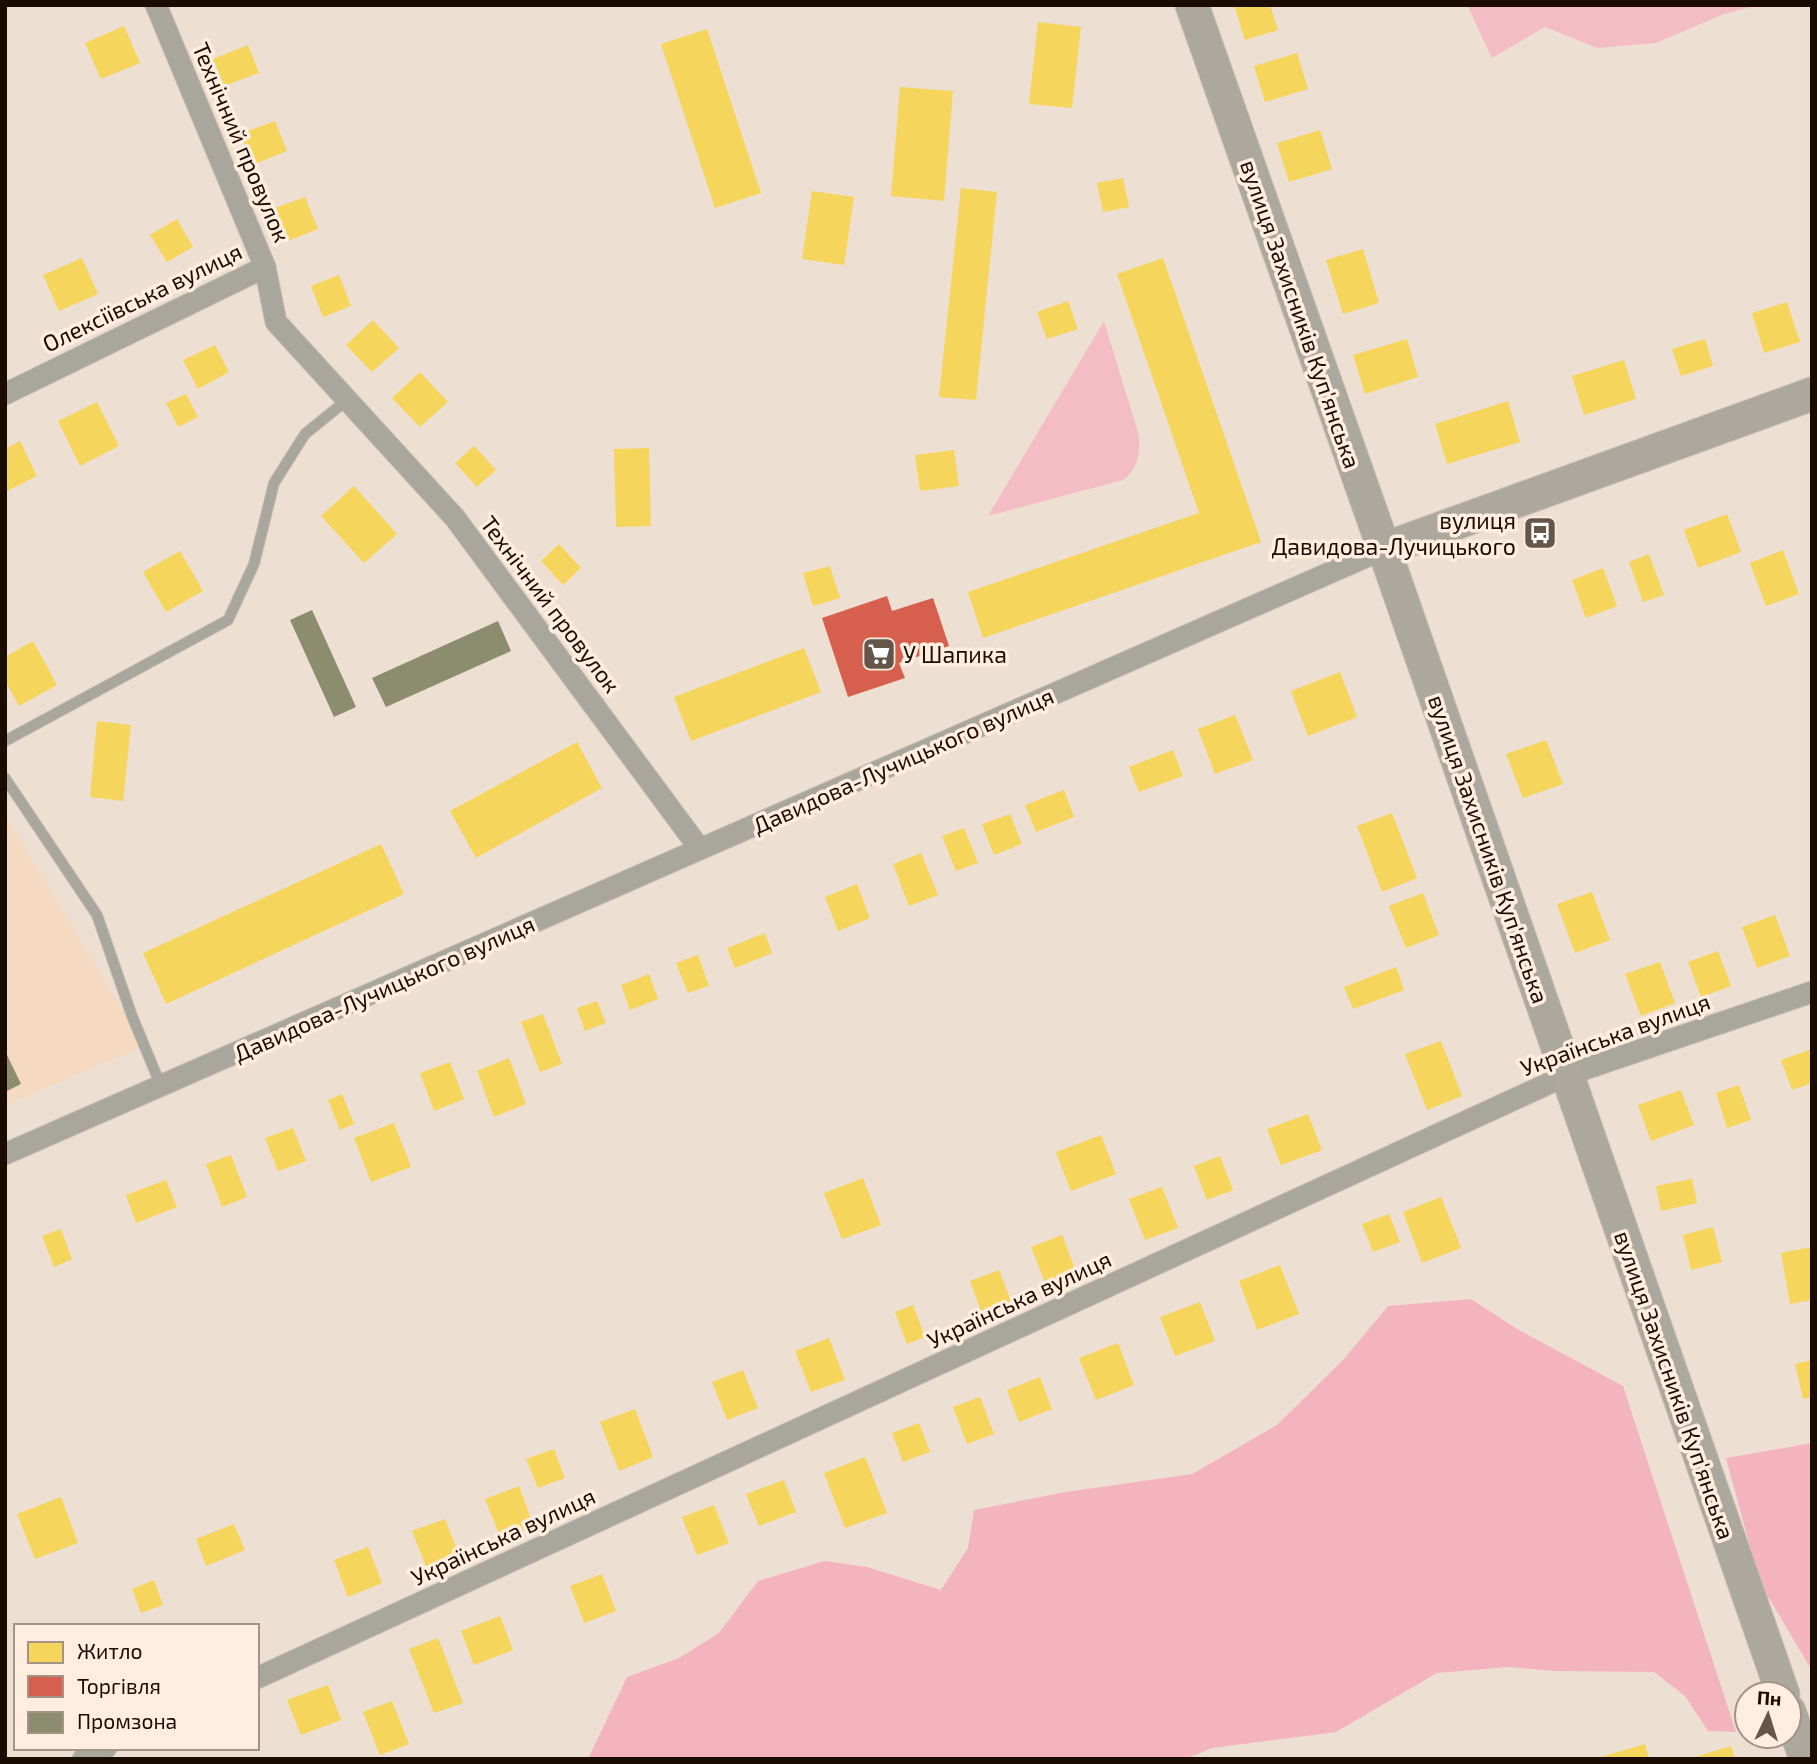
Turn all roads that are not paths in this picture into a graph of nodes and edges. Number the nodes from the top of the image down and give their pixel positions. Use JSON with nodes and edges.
{"nodes":[{"id":1,"x":156,"y":5,"type":"edge"},
{"id":2,"x":1192,"y":5,"type":"edge"},
{"id":3,"x":265,"y":267,"type":"junction"},
{"id":4,"x":5,"y":394,"type":"edge"},
{"id":5,"x":1812,"y":394,"type":"edge"},
{"id":6,"x":347,"y":400,"type":"junction"},
{"id":7,"x":1384,"y":549,"type":"junction"},
{"id":8,"x":5,"y":741,"type":"edge"},
{"id":9,"x":5,"y":778,"type":"edge"},
{"id":10,"x":701,"y":849,"type":"junction"},
{"id":11,"x":1812,"y":992,"type":"edge"},
{"id":12,"x":1567,"y":1075,"type":"junction"},
{"id":13,"x":161,"y":1086,"type":"junction"},
{"id":14,"x":5,"y":1154,"type":"edge"},
{"id":15,"x":259,"y":1677,"type":"edge"},
{"id":16,"x":1778,"y":1680,"type":"edge"},
{"id":17,"x":102,"y":1750,"type":"edge"},
{"id":18,"x":83,"y":1759,"type":"edge"}],
"edges":[{"from":1,"to":3,"type":"street","name":"Технічний провулок"},
{"from":2,"to":7,"type":"main road","name":"вулиця Захисників Куп'янська"},
{"from":3,"to":4,"type":"street","name":"Олексіївська вулиця"},
{"from":3,"to":6,"type":"street","name":"Технічний провулок"},
{"from":5,"to":7,"type":"main road","name":"Давидова-Лучицького вулиця"},
{"from":6,"to":8,"type":"lane"},
{"from":6,"to":10,"type":"street","name":"Технічний провулок"},
{"from":7,"to":10,"type":"street","name":"Давидова-Лучицького вулиця"},
{"from":7,"to":12,"type":"main road","name":"вулиця Захисників Куп'янська"},
{"from":9,"to":13,"type":"lane"},
{"from":10,"to":13,"type":"street","name":"Давидова-Лучицького вулиця"},
{"from":11,"to":12,"type":"street","name":"Українська вулиця"},
{"from":12,"to":15,"type":"street","name":"Українська вулиця"},
{"from":12,"to":16,"type":"main road","name":"вулиця Захисників Куп'янська"},
{"from":13,"to":14,"type":"street","name":"Давидова-Лучицького вулиця"},
{"from":17,"to":18,"type":"street"}]}
